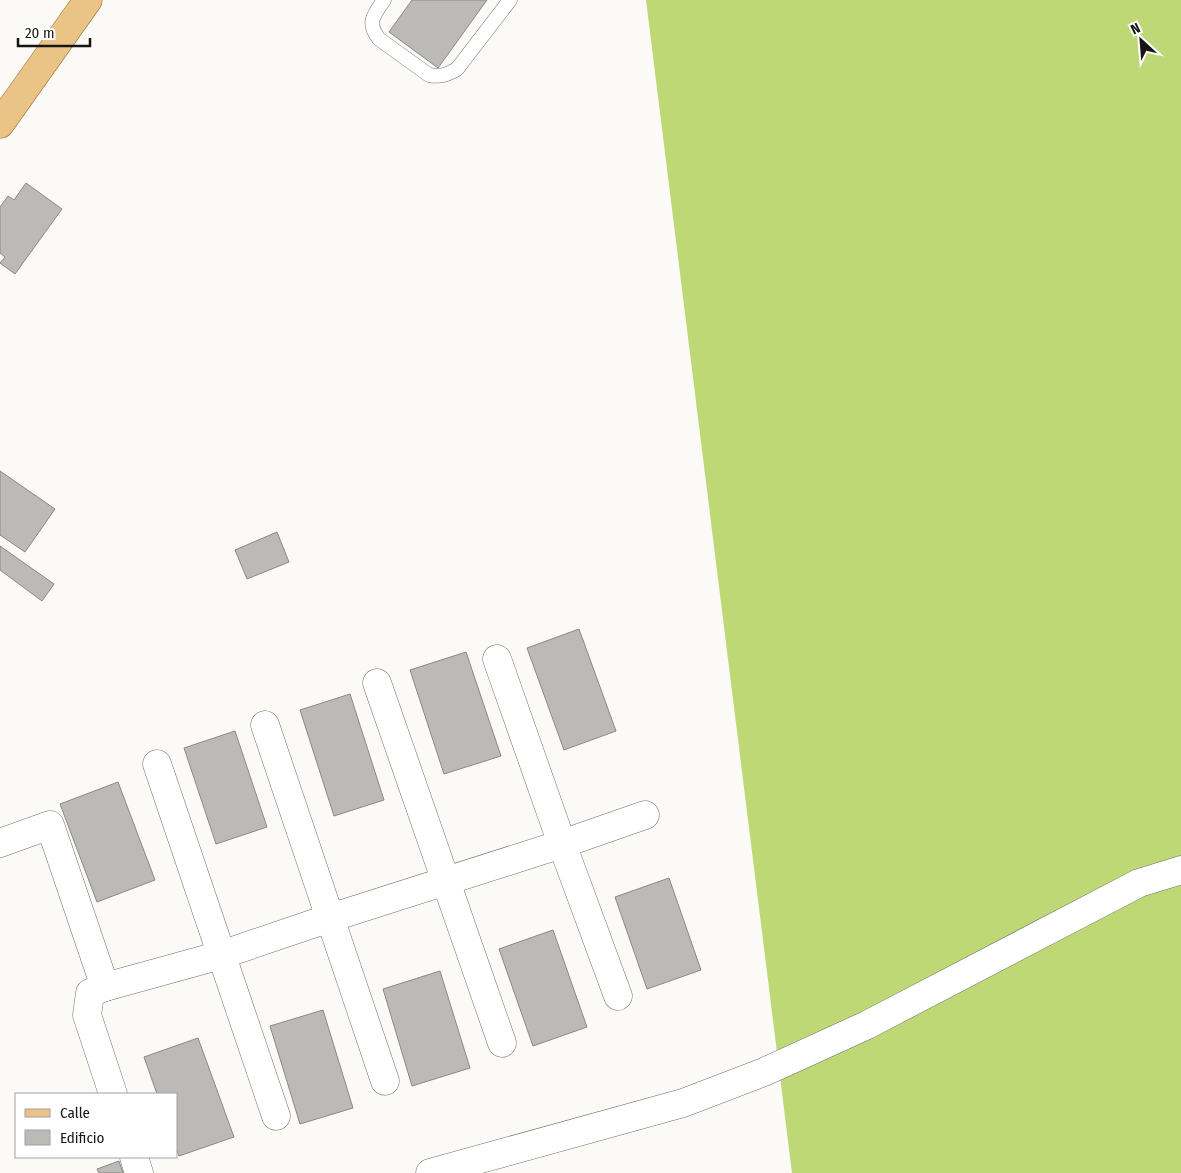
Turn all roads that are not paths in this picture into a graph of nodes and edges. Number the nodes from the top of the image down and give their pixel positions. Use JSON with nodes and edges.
{"nodes":[{"id":1,"x":88,"y":0,"type":"edge"},
{"id":2,"x":384,"y":0,"type":"edge"},
{"id":3,"x":510,"y":0,"type":"edge"},
{"id":4,"x":0,"y":124,"type":"edge"},
{"id":5,"x":497,"y":659,"type":"dead end"},
{"id":6,"x":377,"y":683,"type":"dead end"},
{"id":7,"x":265,"y":725,"type":"dead end"},
{"id":8,"x":156,"y":764,"type":"dead end"},
{"id":9,"x":645,"y":815,"type":"dead end"},
{"id":10,"x":0,"y":842,"type":"edge"},
{"id":11,"x":562,"y":844,"type":"junction"},
{"id":12,"x":1181,"y":870,"type":"edge"},
{"id":13,"x":445,"y":881,"type":"junction"},
{"id":14,"x":330,"y":918,"type":"junction"},
{"id":15,"x":221,"y":955,"type":"junction"},
{"id":16,"x":105,"y":987,"type":"junction"},
{"id":17,"x":618,"y":996,"type":"dead end"},
{"id":18,"x":502,"y":1043,"type":"dead end"},
{"id":19,"x":385,"y":1081,"type":"dead end"},
{"id":20,"x":113,"y":1093,"type":"edge"},
{"id":21,"x":276,"y":1116,"type":"dead end"},
{"id":22,"x":134,"y":1158,"type":"edge"},
{"id":23,"x":139,"y":1173,"type":"edge"},
{"id":24,"x":430,"y":1173,"type":"edge"}],
"edges":[{"from":1,"to":4,"type":"main road"},
{"from":2,"to":3,"type":"lane"},
{"from":5,"to":11,"type":"street"},
{"from":6,"to":13,"type":"street"},
{"from":7,"to":14,"type":"street"},
{"from":8,"to":15,"type":"street"},
{"from":9,"to":11,"type":"street"},
{"from":10,"to":16,"type":"street"},
{"from":11,"to":13,"type":"street"},
{"from":11,"to":17,"type":"street"},
{"from":12,"to":24,"type":"street"},
{"from":13,"to":14,"type":"street"},
{"from":13,"to":18,"type":"street"},
{"from":14,"to":15,"type":"street"},
{"from":14,"to":19,"type":"street"},
{"from":15,"to":16,"type":"street"},
{"from":15,"to":21,"type":"street"},
{"from":16,"to":20,"type":"street"},
{"from":22,"to":23,"type":"street"}]}
